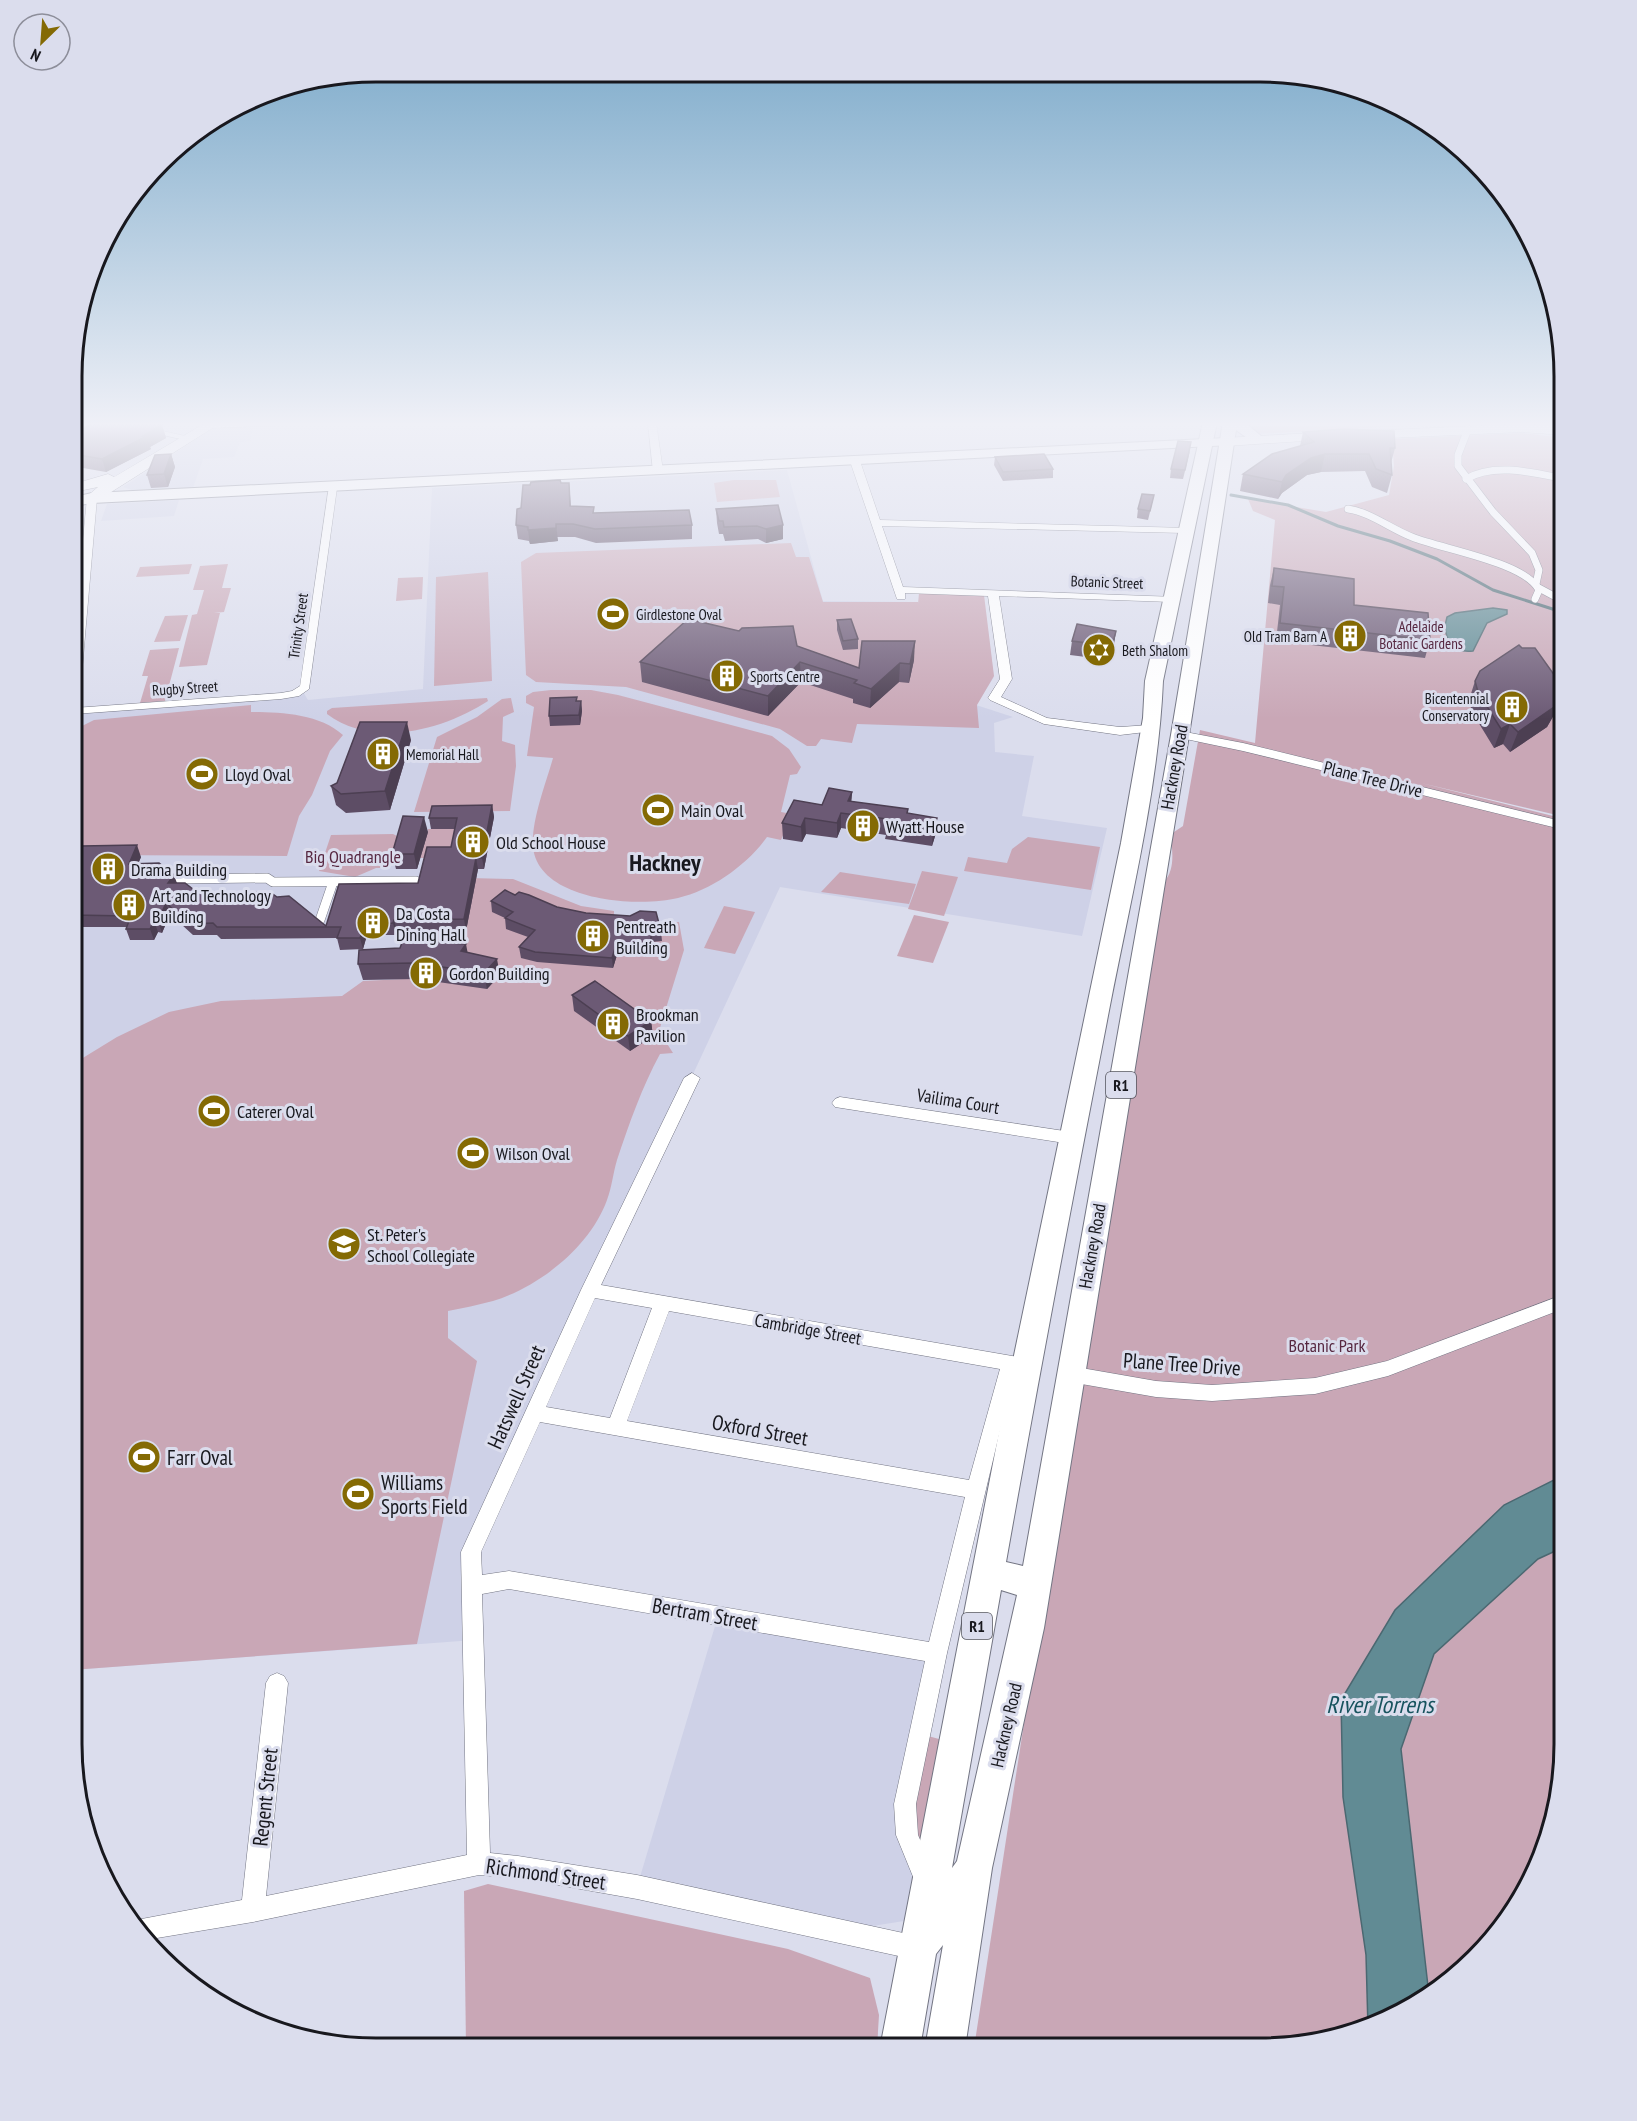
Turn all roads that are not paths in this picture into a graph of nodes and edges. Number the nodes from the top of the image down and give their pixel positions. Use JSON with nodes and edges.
{"nodes":[{"id":1,"x":90,"y":521,"type":"edge"},
{"id":2,"x":328,"y":521,"type":"edge"},
{"id":3,"x":1187,"y":521,"type":"edge"},
{"id":4,"x":1193,"y":521,"type":"edge"},
{"id":5,"x":1214,"y":521,"type":"edge"},
{"id":6,"x":1376,"y":521,"type":"edge"},
{"id":7,"x":1504,"y":521,"type":"edge"},
{"id":8,"x":876,"y":523,"type":"joint"},
{"id":9,"x":1186,"y":524,"type":"junction"},
{"id":10,"x":1537,"y":586,"type":"junction"},
{"id":11,"x":993,"y":593,"type":"junction"},
{"id":12,"x":1554,"y":596,"type":"edge"},
{"id":13,"x":1172,"y":599,"type":"junction"},
{"id":14,"x":1535,"y":599,"type":"dead end"},
{"id":15,"x":82,"y":609,"type":"edge"},
{"id":16,"x":298,"y":693,"type":"joint"},
{"id":17,"x":82,"y":710,"type":"edge"},
{"id":18,"x":1180,"y":735,"type":"junction"},
{"id":19,"x":1149,"y":736,"type":"junction"},
{"id":20,"x":1554,"y":823,"type":"edge"},
{"id":21,"x":1131,"y":843,"type":"junction"},
{"id":22,"x":177,"y":879,"type":"dead end"},
{"id":23,"x":416,"y":881,"type":"edge"},
{"id":24,"x":333,"y":882,"type":"junction"},
{"id":25,"x":320,"y":921,"type":"edge"},
{"id":26,"x":692,"y":1078,"type":"dead end"},
{"id":27,"x":840,"y":1103,"type":"dead end"},
{"id":28,"x":1117,"y":1104,"type":"junction"},
{"id":29,"x":1071,"y":1138,"type":"junction"},
{"id":30,"x":590,"y":1290,"type":"junction"},
{"id":31,"x":663,"y":1303,"type":"junction"},
{"id":32,"x":1554,"y":1305,"type":"edge"},
{"id":33,"x":1018,"y":1365,"type":"junction"},
{"id":34,"x":1070,"y":1374,"type":"junction"},
{"id":35,"x":536,"y":1413,"type":"junction"},
{"id":36,"x":615,"y":1428,"type":"junction"},
{"id":37,"x":976,"y":1490,"type":"junction"},
{"id":38,"x":987,"y":1572,"type":"junction"},
{"id":39,"x":1035,"y":1584,"type":"junction"},
{"id":40,"x":472,"y":1586,"type":"junction"},
{"id":41,"x":937,"y":1653,"type":"junction"},
{"id":42,"x":277,"y":1683,"type":"dead end"},
{"id":43,"x":479,"y":1864,"type":"junction"},
{"id":44,"x":974,"y":1868,"type":"junction"},
{"id":45,"x":929,"y":1887,"type":"junction"},
{"id":46,"x":253,"y":1910,"type":"junction"},
{"id":47,"x":147,"y":1928,"type":"edge"},
{"id":48,"x":917,"y":1948,"type":"junction"},
{"id":49,"x":902,"y":2038,"type":"edge"},
{"id":50,"x":947,"y":2038,"type":"edge"}],
"edges":[{"from":1,"to":15,"type":"street"},
{"from":2,"to":16,"type":"street","name":"Trinity Street"},
{"from":3,"to":9,"type":"main road","name":"Hackney Road","number":"R1"},
{"from":4,"to":9,"type":"main road"},
{"from":5,"to":18,"type":"main road","name":"Hackney Road","number":"R1"},
{"from":6,"to":10,"type":"street"},
{"from":7,"to":10,"type":"street"},
{"from":8,"to":9,"type":"street"},
{"from":8,"to":11,"type":"street","name":"Botanic Street"},
{"from":9,"to":13,"type":"main road","name":"Hackney Road","number":"R1"},
{"from":10,"to":12,"type":"street"},
{"from":10,"to":14,"type":"street"},
{"from":11,"to":13,"type":"street","name":"Botanic Street"},
{"from":11,"to":19,"type":"street"},
{"from":13,"to":19,"type":"main road","name":"Hackney Road","number":"R1"},
{"from":16,"to":17,"type":"street","name":"Rugby Street"},
{"from":18,"to":20,"type":"street","name":"Plane Tree Drive"},
{"from":18,"to":21,"type":"main road"},
{"from":18,"to":28,"type":"main road","name":"Hackney Road","number":"R1"},
{"from":19,"to":21,"type":"main road","name":"Hackney Road","number":"R1"},
{"from":21,"to":29,"type":"main road","name":"Hackney Road","number":"R1"},
{"from":22,"to":24,"type":"street"},
{"from":23,"to":24,"type":"street"},
{"from":24,"to":25,"type":"street"},
{"from":26,"to":30,"type":"street","name":"Hatswell Street"},
{"from":27,"to":29,"type":"street","name":"Vailima Court"},
{"from":28,"to":29,"type":"main road"},
{"from":28,"to":34,"type":"main road","name":"Hackney Road","number":"R1"},
{"from":29,"to":33,"type":"main road","name":"Hackney Road","number":"R1"},
{"from":30,"to":31,"type":"street","name":"Cambridge Street"},
{"from":30,"to":35,"type":"street","name":"Hatswell Street"},
{"from":31,"to":33,"type":"street","name":"Cambridge Street"},
{"from":31,"to":36,"type":"street"},
{"from":32,"to":34,"type":"street","name":"Plane Tree Drive"},
{"from":33,"to":37,"type":"street","name":"Hackney Road"},
{"from":33,"to":38,"type":"main road","name":"Hackney Road","number":"R1"},
{"from":34,"to":39,"type":"main road","name":"Hackney Road","number":"R1"},
{"from":35,"to":36,"type":"street","name":"Oxford Street"},
{"from":35,"to":40,"type":"street","name":"Hatswell Street"},
{"from":36,"to":37,"type":"street","name":"Oxford Street"},
{"from":37,"to":41,"type":"street","name":"Hackney Road"},
{"from":38,"to":39,"type":"main road"},
{"from":38,"to":45,"type":"main road","name":"Hackney Road","number":"R1"},
{"from":39,"to":44,"type":"main road","name":"Hackney Road","number":"R1"},
{"from":40,"to":41,"type":"street","name":"Bertram Street"},
{"from":40,"to":43,"type":"street","name":"Hatswell Street"},
{"from":41,"to":45,"type":"street","name":"Hackney Road"},
{"from":42,"to":46,"type":"street","name":"Regent Street"},
{"from":43,"to":46,"type":"street","name":"Richmond Street"},
{"from":43,"to":48,"type":"street","name":"Richmond Street"},
{"from":44,"to":48,"type":"main road"},
{"from":44,"to":50,"type":"main road","name":"Hackney Road","number":"R1"},
{"from":45,"to":48,"type":"main road","name":"Hackney Road","number":"R1"},
{"from":46,"to":47,"type":"street","name":"Richmond Street"},
{"from":48,"to":49,"type":"main road","name":"Hackney Road","number":"R1"}]}
